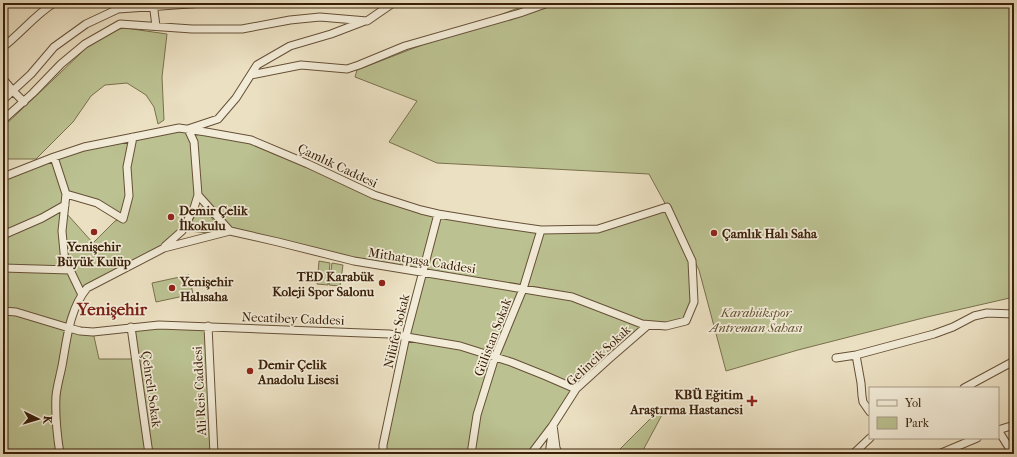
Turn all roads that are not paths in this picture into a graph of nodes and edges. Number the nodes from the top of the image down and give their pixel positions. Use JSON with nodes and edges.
{"nodes":[{"id":1,"x":54,"y":3,"type":"edge"},
{"id":2,"x":204,"y":3,"type":"edge"},
{"id":3,"x":393,"y":3,"type":"edge"},
{"id":4,"x":548,"y":3,"type":"edge"},
{"id":5,"x":153,"y":5,"type":"edge"},
{"id":6,"x":367,"y":21,"type":"junction"},
{"id":7,"x":156,"y":26,"type":"junction"},
{"id":8,"x":3,"y":47,"type":"edge"},
{"id":9,"x":251,"y":75,"type":"junction"},
{"id":10,"x":3,"y":79,"type":"edge"},
{"id":11,"x":13,"y":91,"type":"junction"},
{"id":12,"x":3,"y":99,"type":"edge"},
{"id":13,"x":24,"y":102,"type":"junction"},
{"id":14,"x":3,"y":120,"type":"edge"},
{"id":15,"x":188,"y":129,"type":"junction"},
{"id":16,"x":133,"y":137,"type":"junction"},
{"id":17,"x":54,"y":157,"type":"junction"},
{"id":18,"x":3,"y":177,"type":"edge"},
{"id":19,"x":66,"y":194,"type":"junction"},
{"id":20,"x":198,"y":195,"type":"junction"},
{"id":21,"x":65,"y":205,"type":"junction"},
{"id":22,"x":667,"y":207,"type":"joint"},
{"id":23,"x":438,"y":214,"type":"junction"},
{"id":24,"x":541,"y":230,"type":"junction"},
{"id":25,"x":230,"y":231,"type":"junction"},
{"id":26,"x":3,"y":235,"type":"edge"},
{"id":27,"x":164,"y":248,"type":"junction"},
{"id":28,"x":3,"y":268,"type":"edge"},
{"id":29,"x":70,"y":270,"type":"junction"},
{"id":30,"x":422,"y":272,"type":"junction"},
{"id":31,"x":523,"y":289,"type":"junction"},
{"id":32,"x":82,"y":295,"type":"junction"},
{"id":33,"x":3,"y":311,"type":"edge"},
{"id":34,"x":1014,"y":314,"type":"edge"},
{"id":35,"x":648,"y":325,"type":"junction"},
{"id":36,"x":208,"y":326,"type":"junction"},
{"id":37,"x":131,"y":327,"type":"junction"},
{"id":38,"x":69,"y":328,"type":"junction"},
{"id":39,"x":406,"y":336,"type":"junction"},
{"id":40,"x":856,"y":355,"type":"junction"},
{"id":41,"x":495,"y":357,"type":"junction"},
{"id":42,"x":836,"y":358,"type":"dead end"},
{"id":43,"x":1014,"y":361,"type":"edge"},
{"id":44,"x":966,"y":387,"type":"edge"},
{"id":45,"x":576,"y":390,"type":"junction"},
{"id":46,"x":869,"y":411,"type":"edge"},
{"id":47,"x":553,"y":425,"type":"junction"},
{"id":48,"x":1014,"y":425,"type":"edge"},
{"id":49,"x":999,"y":430,"type":"edge"},
{"id":50,"x":999,"y":432,"type":"edge"},
{"id":51,"x":869,"y":439,"type":"edge"},
{"id":52,"x":975,"y":439,"type":"edge"},
{"id":53,"x":60,"y":454,"type":"edge"},
{"id":54,"x":149,"y":454,"type":"edge"},
{"id":55,"x":214,"y":454,"type":"edge"},
{"id":56,"x":383,"y":454,"type":"edge"},
{"id":57,"x":471,"y":454,"type":"edge"},
{"id":58,"x":531,"y":454,"type":"edge"},
{"id":59,"x":549,"y":454,"type":"edge"},
{"id":60,"x":559,"y":454,"type":"edge"},
{"id":61,"x":853,"y":454,"type":"edge"},
{"id":62,"x":939,"y":454,"type":"edge"},
{"id":63,"x":1013,"y":454,"type":"edge"}],
"edges":[{"from":1,"to":8,"type":"street"},
{"from":2,"to":5,"type":"street"},
{"from":3,"to":6,"type":"street"},
{"from":4,"to":9,"type":"street"},
{"from":5,"to":7,"type":"street"},
{"from":5,"to":11,"type":"street"},
{"from":6,"to":7,"type":"street"},
{"from":6,"to":9,"type":"street"},
{"from":7,"to":13,"type":"street"},
{"from":9,"to":15,"type":"street"},
{"from":10,"to":11,"type":"street"},
{"from":11,"to":12,"type":"street"},
{"from":11,"to":13,"type":"street"},
{"from":13,"to":14,"type":"street"},
{"from":15,"to":16,"type":"street","name":"Çamlık Caddesi"},
{"from":15,"to":20,"type":"street"},
{"from":15,"to":23,"type":"street","name":"Çamlık Caddesi"},
{"from":16,"to":17,"type":"street","name":"Çamlık Caddesi"},
{"from":16,"to":19,"type":"street"},
{"from":17,"to":18,"type":"street","name":"Çamlık Caddesi"},
{"from":17,"to":19,"type":"street"},
{"from":19,"to":21,"type":"street"},
{"from":20,"to":25,"type":"street"},
{"from":20,"to":27,"type":"street"},
{"from":21,"to":26,"type":"street"},
{"from":21,"to":29,"type":"street"},
{"from":22,"to":24,"type":"street","name":"Çamlık Caddesi"},
{"from":22,"to":35,"type":"street","name":"Mithatpaşa Caddesi"},
{"from":23,"to":24,"type":"street","name":"Çamlık Caddesi"},
{"from":23,"to":30,"type":"street","name":"Nilüfer Sokak"},
{"from":24,"to":31,"type":"street","name":"Gülistan Sokak"},
{"from":25,"to":27,"type":"street","name":"Mithatpaşa Caddesi"},
{"from":25,"to":30,"type":"street","name":"Mithatpaşa Caddesi"},
{"from":27,"to":32,"type":"street","name":"Mithatpaşa Caddesi"},
{"from":28,"to":29,"type":"street"},
{"from":29,"to":32,"type":"street"},
{"from":30,"to":31,"type":"street","name":"Mithatpaşa Caddesi"},
{"from":30,"to":39,"type":"street","name":"Nilüfer Sokak"},
{"from":31,"to":35,"type":"street","name":"Mithatpaşa Caddesi"},
{"from":31,"to":41,"type":"street","name":"Gülistan Sokak"},
{"from":32,"to":38,"type":"street","name":"Mithatpaşa Caddesi"},
{"from":33,"to":38,"type":"street","name":"Necatibey Caddesi"},
{"from":34,"to":40,"type":"street"},
{"from":35,"to":45,"type":"street","name":"Gelincik Sokak"},
{"from":36,"to":37,"type":"street","name":"Necatibey Caddesi"},
{"from":36,"to":39,"type":"street","name":"Necatibey Caddesi"},
{"from":36,"to":55,"type":"street","name":"Ali Reis Caddesi"},
{"from":37,"to":38,"type":"street","name":"Necatibey Caddesi"},
{"from":37,"to":54,"type":"street","name":"Çehreli Sokak"},
{"from":38,"to":53,"type":"street","name":"Mithatpaşa Caddesi"},
{"from":39,"to":41,"type":"street","name":"Necatibey Caddesi"},
{"from":39,"to":56,"type":"street","name":"Nilüfer Sokak"},
{"from":40,"to":42,"type":"street"},
{"from":40,"to":46,"type":"street"},
{"from":41,"to":45,"type":"street","name":"Necatibey Caddesi"},
{"from":41,"to":57,"type":"street","name":"Gülistan Sokak"},
{"from":43,"to":44,"type":"street"},
{"from":45,"to":47,"type":"street","name":"Gelincik Sokak"},
{"from":47,"to":58,"type":"street","name":"Gelincik Sokak"},
{"from":47,"to":59,"type":"street"},
{"from":47,"to":60,"type":"street"},
{"from":48,"to":49,"type":"street"},
{"from":50,"to":63,"type":"street"},
{"from":51,"to":61,"type":"street"},
{"from":52,"to":62,"type":"street"}]}
